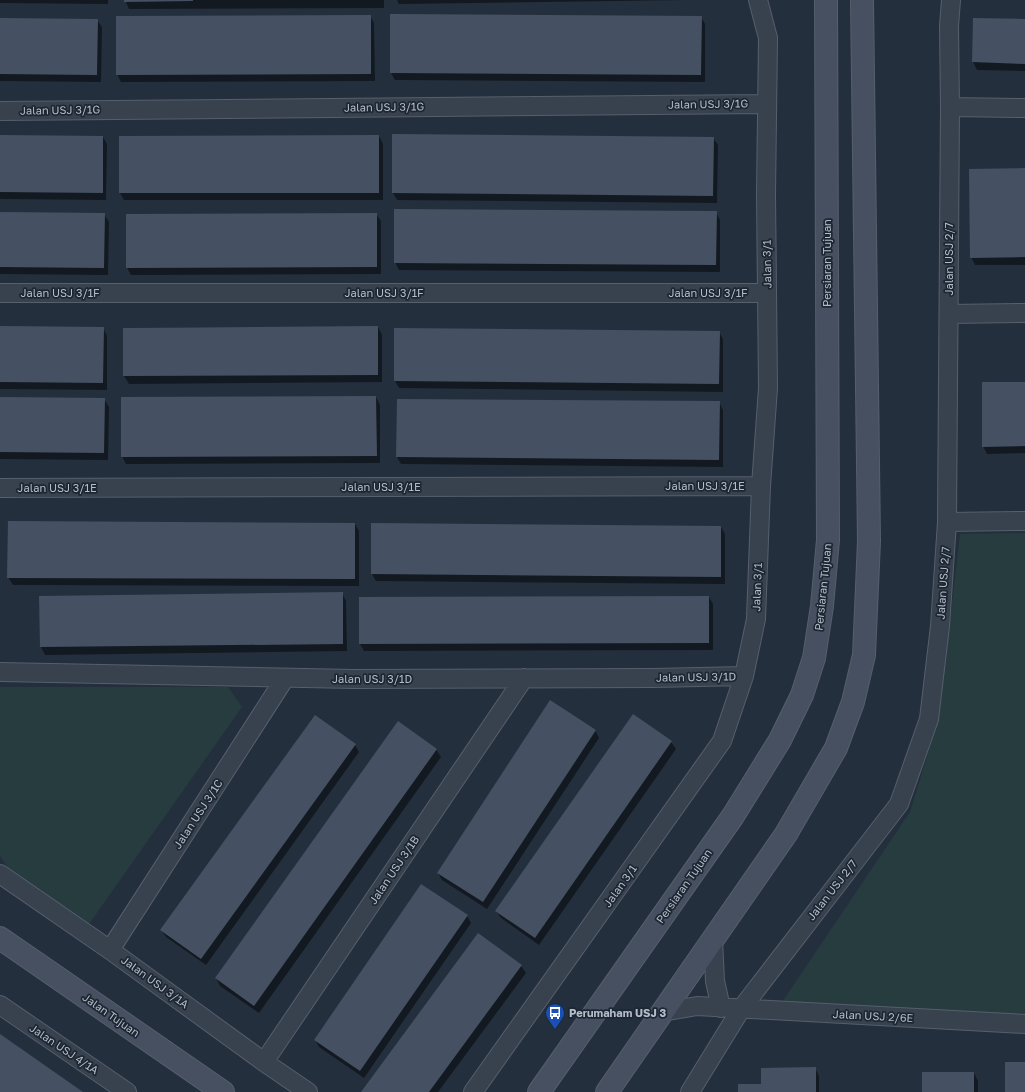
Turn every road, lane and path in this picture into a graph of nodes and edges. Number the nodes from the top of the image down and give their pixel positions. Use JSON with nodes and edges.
{"nodes":[{"id":1,"x":758,"y":0,"type":"edge"},
{"id":2,"x":826,"y":0,"type":"edge"},
{"id":3,"x":862,"y":0,"type":"edge"},
{"id":4,"x":951,"y":0,"type":"edge"},
{"id":5,"x":767,"y":104,"type":"junction"},
{"id":6,"x":950,"y":107,"type":"junction"},
{"id":7,"x":1025,"y":108,"type":"edge"},
{"id":8,"x":0,"y":111,"type":"edge"},
{"id":9,"x":0,"y":293,"type":"edge"},
{"id":10,"x":767,"y":293,"type":"junction"},
{"id":11,"x":1025,"y":313,"type":"edge"},
{"id":12,"x":949,"y":314,"type":"junction"},
{"id":13,"x":761,"y":486,"type":"junction"},
{"id":14,"x":0,"y":488,"type":"edge"},
{"id":15,"x":1025,"y":521,"type":"edge"},
{"id":16,"x":947,"y":522,"type":"junction"},
{"id":17,"x":0,"y":672,"type":"edge"},
{"id":18,"x":744,"y":676,"type":"junction"},
{"id":19,"x":285,"y":678,"type":"junction"},
{"id":20,"x":524,"y":678,"type":"junction"},
{"id":21,"x":0,"y":874,"type":"edge"},
{"id":22,"x":0,"y":938,"type":"edge"},
{"id":23,"x":713,"y":939,"type":"junction"},
{"id":24,"x":110,"y":950,"type":"junction"},
{"id":25,"x":0,"y":1005,"type":"edge"},
{"id":26,"x":721,"y":1008,"type":"junction"},
{"id":27,"x":741,"y":1009,"type":"junction"},
{"id":28,"x":662,"y":1012,"type":"junction"},
{"id":29,"x":1025,"y":1024,"type":"edge"},
{"id":30,"x":264,"y":1062,"type":"junction"},
{"id":31,"x":127,"y":1092,"type":"edge"},
{"id":32,"x":223,"y":1092,"type":"edge"},
{"id":33,"x":308,"y":1092,"type":"edge"},
{"id":34,"x":473,"y":1092,"type":"edge"},
{"id":35,"x":539,"y":1092,"type":"edge"},
{"id":36,"x":607,"y":1092,"type":"edge"},
{"id":37,"x":690,"y":1092,"type":"edge"}],
"edges":[{"from":1,"to":5,"type":"street","name":"Jalan 3/1"},
{"from":2,"to":35,"type":"main road","name":"Persiaran Tujuan"},
{"from":3,"to":23,"type":"main road"},
{"from":4,"to":6,"type":"street","name":"Jalan USJ 2/7"},
{"from":5,"to":8,"type":"street","name":"Jalan USJ 3/1G"},
{"from":5,"to":10,"type":"street","name":"Jalan 3/1"},
{"from":6,"to":7,"type":"street"},
{"from":6,"to":12,"type":"street","name":"Jalan USJ 2/7"},
{"from":9,"to":10,"type":"street","name":"Jalan USJ 3/1F"},
{"from":10,"to":13,"type":"street","name":"Jalan 3/1"},
{"from":11,"to":12,"type":"street"},
{"from":12,"to":16,"type":"street","name":"Jalan USJ 2/7"},
{"from":13,"to":14,"type":"street","name":"Jalan USJ 3/1E"},
{"from":13,"to":18,"type":"street","name":"Jalan 3/1"},
{"from":15,"to":16,"type":"street"},
{"from":16,"to":27,"type":"street","name":"Jalan USJ 2/7"},
{"from":17,"to":19,"type":"street","name":"Jalan USJ 3/1D"},
{"from":18,"to":20,"type":"street","name":"Jalan USJ 3/1D"},
{"from":18,"to":34,"type":"street","name":"Jalan 3/1"},
{"from":19,"to":20,"type":"street","name":"Jalan USJ 3/1D"},
{"from":19,"to":24,"type":"street","name":"Jalan USJ 3/1C"},
{"from":20,"to":30,"type":"street","name":"Jalan USJ 3/1B"},
{"from":21,"to":24,"type":"street","name":"Jalan USJ 3/1A"},
{"from":22,"to":32,"type":"main road","name":"Jalan Tujuan"},
{"from":23,"to":26,"type":"street"},
{"from":23,"to":28,"type":"main road"},
{"from":24,"to":30,"type":"street","name":"Jalan USJ 3/1A"},
{"from":25,"to":31,"type":"street","name":"Jalan USJ 4/1A"},
{"from":26,"to":27,"type":"street","name":"Jalan USJ 2/6E"},
{"from":26,"to":28,"type":"street","name":"Jalan USJ 2/6E"},
{"from":27,"to":29,"type":"street","name":"Jalan USJ 2/6E"},
{"from":27,"to":37,"type":"street","name":"Jalan USJ 2/7"},
{"from":28,"to":36,"type":"main road"},
{"from":30,"to":33,"type":"street","name":"Jalan USJ 3/1A"}]}
